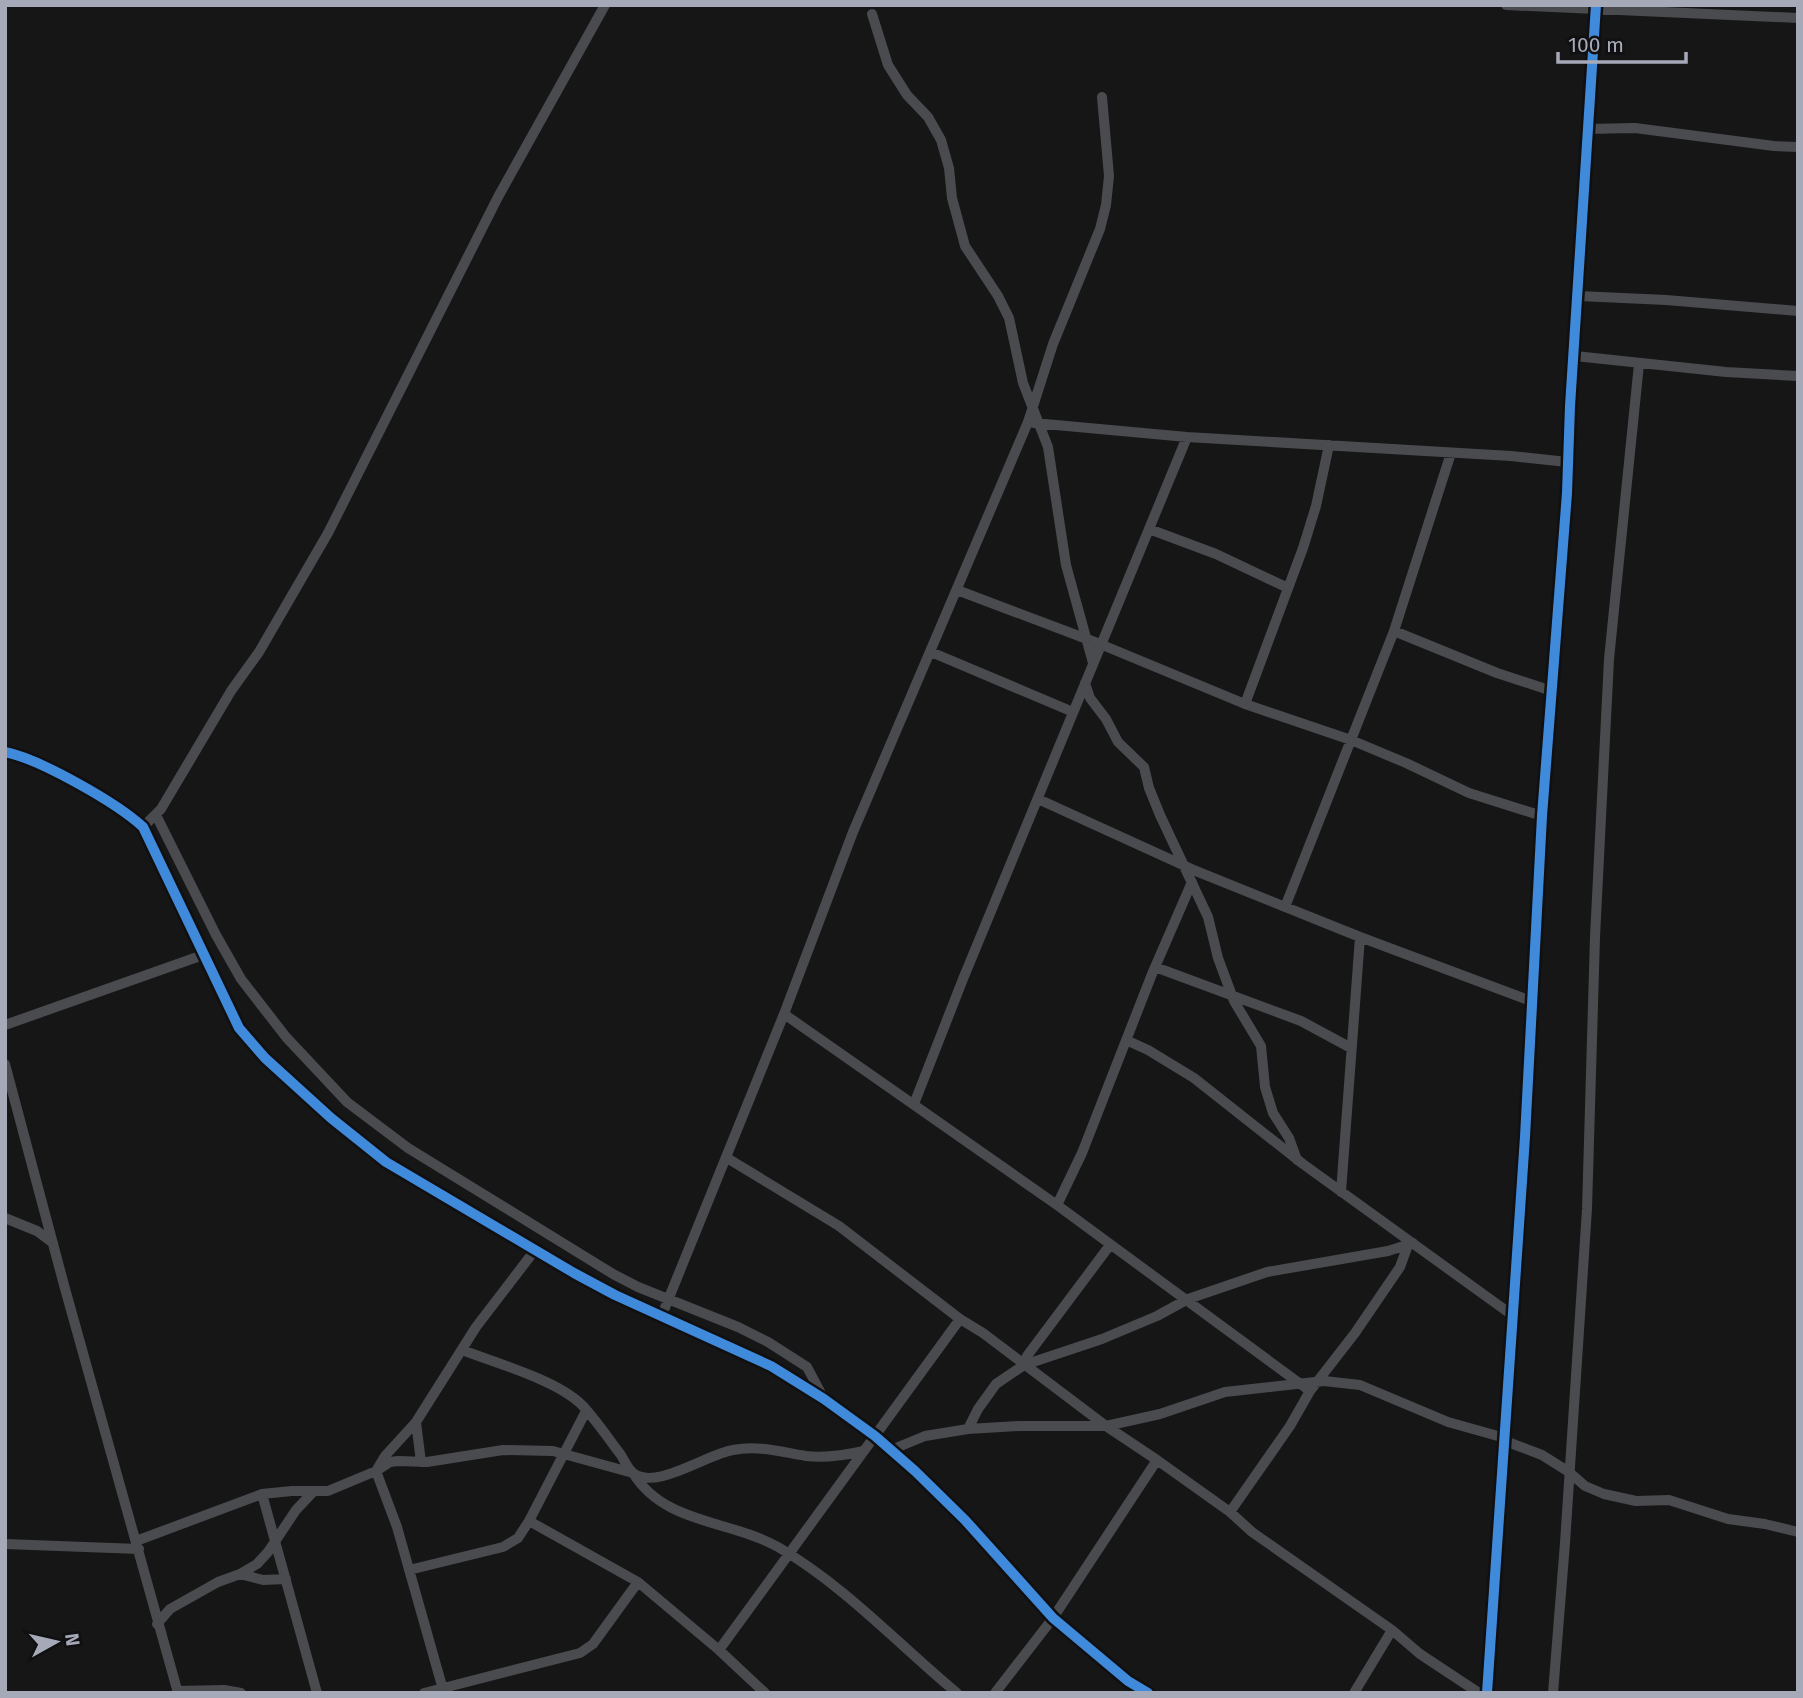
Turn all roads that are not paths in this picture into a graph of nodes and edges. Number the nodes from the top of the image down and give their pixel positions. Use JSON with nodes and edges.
{"nodes":[{"id":1,"x":605,"y":5,"type":"edge"},
{"id":2,"x":1506,"y":5,"type":"edge"},
{"id":3,"x":1595,"y":8,"type":"edge"},
{"id":4,"x":873,"y":14,"type":"dead end"},
{"id":5,"x":1798,"y":18,"type":"edge"},
{"id":6,"x":1102,"y":97,"type":"dead end"},
{"id":7,"x":1587,"y":129,"type":"junction"},
{"id":8,"x":1798,"y":147,"type":"edge"},
{"id":9,"x":1578,"y":296,"type":"junction"},
{"id":10,"x":1798,"y":311,"type":"edge"},
{"id":11,"x":1575,"y":356,"type":"junction"},
{"id":12,"x":1639,"y":364,"type":"junction"},
{"id":13,"x":1798,"y":376,"type":"edge"},
{"id":14,"x":1033,"y":407,"type":"junction"},
{"id":15,"x":1028,"y":422,"type":"junction"},
{"id":16,"x":1039,"y":423,"type":"junction"},
{"id":17,"x":1187,"y":437,"type":"junction"},
{"id":18,"x":1329,"y":445,"type":"junction"},
{"id":19,"x":1451,"y":453,"type":"junction"},
{"id":20,"x":1567,"y":462,"type":"junction"},
{"id":21,"x":1149,"y":529,"type":"junction"},
{"id":22,"x":1287,"y":588,"type":"junction"},
{"id":23,"x":957,"y":590,"type":"junction"},
{"id":24,"x":1394,"y":631,"type":"junction"},
{"id":25,"x":1086,"y":640,"type":"junction"},
{"id":26,"x":1100,"y":644,"type":"junction"},
{"id":27,"x":931,"y":652,"type":"junction"},
{"id":28,"x":1093,"y":663,"type":"junction"},
{"id":29,"x":1085,"y":683,"type":"junction"},
{"id":30,"x":1552,"y":691,"type":"junction"},
{"id":31,"x":1245,"y":704,"type":"junction"},
{"id":32,"x":1073,"y":712,"type":"junction"},
{"id":33,"x":1351,"y":740,"type":"junction"},
{"id":34,"x":5,"y":752,"type":"edge"},
{"id":35,"x":1038,"y":799,"type":"junction"},
{"id":36,"x":156,"y":814,"type":"junction"},
{"id":37,"x":1542,"y":816,"type":"junction"},
{"id":38,"x":143,"y":827,"type":"junction"},
{"id":39,"x":1184,"y":865,"type":"junction"},
{"id":40,"x":1196,"y":871,"type":"junction"},
{"id":41,"x":1192,"y":883,"type":"junction"},
{"id":42,"x":1285,"y":907,"type":"junction"},
{"id":43,"x":1360,"y":937,"type":"junction"},
{"id":44,"x":203,"y":955,"type":"junction"},
{"id":45,"x":1155,"y":967,"type":"junction"},
{"id":46,"x":1231,"y":994,"type":"junction"},
{"id":47,"x":1531,"y":1001,"type":"junction"},
{"id":48,"x":784,"y":1014,"type":"junction"},
{"id":49,"x":5,"y":1025,"type":"edge"},
{"id":50,"x":1126,"y":1040,"type":"junction"},
{"id":51,"x":1351,"y":1048,"type":"junction"},
{"id":52,"x":5,"y":1064,"type":"edge"},
{"id":53,"x":914,"y":1104,"type":"junction"},
{"id":54,"x":727,"y":1158,"type":"junction"},
{"id":55,"x":1297,"y":1160,"type":"junction"},
{"id":56,"x":1341,"y":1192,"type":"junction"},
{"id":57,"x":1057,"y":1205,"type":"junction"},
{"id":58,"x":5,"y":1218,"type":"edge"},
{"id":59,"x":53,"y":1243,"type":"junction"},
{"id":60,"x":1411,"y":1244,"type":"junction"},
{"id":61,"x":1110,"y":1245,"type":"junction"},
{"id":62,"x":536,"y":1250,"type":"junction"},
{"id":63,"x":1188,"y":1299,"type":"junction"},
{"id":64,"x":669,"y":1300,"type":"junction"},
{"id":65,"x":662,"y":1315,"type":"junction"},
{"id":66,"x":1512,"y":1315,"type":"junction"},
{"id":67,"x":960,"y":1319,"type":"junction"},
{"id":68,"x":462,"y":1350,"type":"junction"},
{"id":69,"x":1024,"y":1364,"type":"junction"},
{"id":70,"x":1317,"y":1382,"type":"junction"},
{"id":71,"x":1300,"y":1384,"type":"junction"},
{"id":72,"x":1310,"y":1391,"type":"junction"},
{"id":73,"x":824,"y":1399,"type":"junction"},
{"id":74,"x":586,"y":1411,"type":"junction"},
{"id":75,"x":416,"y":1422,"type":"junction"},
{"id":76,"x":1106,"y":1426,"type":"junction"},
{"id":77,"x":968,"y":1429,"type":"junction"},
{"id":78,"x":875,"y":1436,"type":"junction"},
{"id":79,"x":1505,"y":1440,"type":"junction"},
{"id":80,"x":891,"y":1450,"type":"junction"},
{"id":81,"x":864,"y":1451,"type":"junction"},
{"id":82,"x":564,"y":1455,"type":"junction"},
{"id":83,"x":1157,"y":1460,"type":"junction"},
{"id":84,"x":421,"y":1462,"type":"junction"},
{"id":85,"x":376,"y":1471,"type":"junction"},
{"id":86,"x":1569,"y":1472,"type":"junction"},
{"id":87,"x":633,"y":1473,"type":"junction"},
{"id":88,"x":313,"y":1492,"type":"junction"},
{"id":89,"x":262,"y":1494,"type":"junction"},
{"id":90,"x":1230,"y":1512,"type":"junction"},
{"id":91,"x":529,"y":1521,"type":"junction"},
{"id":92,"x":1798,"y":1532,"type":"edge"},
{"id":93,"x":275,"y":1539,"type":"junction"},
{"id":94,"x":5,"y":1544,"type":"edge"},
{"id":95,"x":137,"y":1545,"type":"junction"},
{"id":96,"x":790,"y":1555,"type":"junction"},
{"id":97,"x":409,"y":1570,"type":"junction"},
{"id":98,"x":240,"y":1574,"type":"junction"},
{"id":99,"x":286,"y":1579,"type":"junction"},
{"id":100,"x":638,"y":1582,"type":"junction"},
{"id":101,"x":1054,"y":1618,"type":"junction"},
{"id":102,"x":157,"y":1624,"type":"junction"},
{"id":103,"x":1392,"y":1630,"type":"junction"},
{"id":104,"x":719,"y":1650,"type":"junction"},
{"id":105,"x":443,"y":1690,"type":"edge"},
{"id":106,"x":177,"y":1692,"type":"edge"},
{"id":107,"x":242,"y":1693,"type":"edge"},
{"id":108,"x":317,"y":1693,"type":"edge"},
{"id":109,"x":424,"y":1693,"type":"edge"},
{"id":110,"x":765,"y":1693,"type":"edge"},
{"id":111,"x":957,"y":1693,"type":"edge"},
{"id":112,"x":995,"y":1693,"type":"edge"},
{"id":113,"x":1148,"y":1693,"type":"edge"},
{"id":114,"x":1354,"y":1693,"type":"edge"},
{"id":115,"x":1479,"y":1693,"type":"edge"},
{"id":116,"x":1487,"y":1693,"type":"edge"},
{"id":117,"x":1553,"y":1693,"type":"edge"}],
"edges":[{"from":1,"to":36,"type":"street"},
{"from":2,"to":3,"type":"street"},
{"from":3,"to":5,"type":"street"},
{"from":3,"to":7,"type":"street"},
{"from":4,"to":14,"type":"street"},
{"from":6,"to":14,"type":"street"},
{"from":7,"to":8,"type":"street"},
{"from":7,"to":9,"type":"street"},
{"from":9,"to":10,"type":"street"},
{"from":9,"to":11,"type":"street"},
{"from":11,"to":12,"type":"street"},
{"from":11,"to":20,"type":"street"},
{"from":12,"to":13,"type":"street"},
{"from":12,"to":86,"type":"street"},
{"from":14,"to":15,"type":"street"},
{"from":14,"to":16,"type":"street"},
{"from":15,"to":16,"type":"street"},
{"from":15,"to":23,"type":"street"},
{"from":16,"to":17,"type":"street"},
{"from":16,"to":25,"type":"street"},
{"from":17,"to":18,"type":"street"},
{"from":17,"to":21,"type":"street"},
{"from":18,"to":19,"type":"street"},
{"from":18,"to":22,"type":"street"},
{"from":19,"to":20,"type":"street"},
{"from":19,"to":24,"type":"street"},
{"from":20,"to":30,"type":"street"},
{"from":21,"to":22,"type":"street"},
{"from":21,"to":26,"type":"street"},
{"from":22,"to":31,"type":"street"},
{"from":23,"to":25,"type":"street"},
{"from":23,"to":27,"type":"street"},
{"from":24,"to":30,"type":"street"},
{"from":24,"to":33,"type":"street"},
{"from":25,"to":26,"type":"street"},
{"from":25,"to":28,"type":"street"},
{"from":26,"to":28,"type":"street"},
{"from":26,"to":31,"type":"street"},
{"from":27,"to":32,"type":"street"},
{"from":27,"to":48,"type":"street"},
{"from":28,"to":29,"type":"street"},
{"from":29,"to":32,"type":"street"},
{"from":29,"to":39,"type":"street"},
{"from":30,"to":37,"type":"street"},
{"from":31,"to":33,"type":"street"},
{"from":32,"to":35,"type":"street"},
{"from":33,"to":37,"type":"street"},
{"from":33,"to":42,"type":"street"},
{"from":34,"to":38,"type":"street"},
{"from":35,"to":39,"type":"street"},
{"from":35,"to":53,"type":"street"},
{"from":36,"to":38,"type":"street"},
{"from":36,"to":64,"type":"street"},
{"from":37,"to":47,"type":"street"},
{"from":38,"to":44,"type":"street"},
{"from":39,"to":40,"type":"street"},
{"from":39,"to":41,"type":"street"},
{"from":40,"to":41,"type":"street"},
{"from":40,"to":42,"type":"street"},
{"from":41,"to":45,"type":"street"},
{"from":41,"to":46,"type":"street"},
{"from":42,"to":43,"type":"street"},
{"from":43,"to":47,"type":"street"},
{"from":43,"to":51,"type":"street"},
{"from":44,"to":49,"type":"street"},
{"from":44,"to":62,"type":"street"},
{"from":45,"to":46,"type":"street"},
{"from":45,"to":50,"type":"street"},
{"from":46,"to":51,"type":"street"},
{"from":46,"to":55,"type":"street"},
{"from":47,"to":66,"type":"street"},
{"from":48,"to":53,"type":"street"},
{"from":48,"to":54,"type":"street"},
{"from":50,"to":55,"type":"street"},
{"from":50,"to":57,"type":"street"},
{"from":51,"to":56,"type":"street"},
{"from":52,"to":59,"type":"street"},
{"from":53,"to":57,"type":"street"},
{"from":54,"to":64,"type":"street"},
{"from":54,"to":67,"type":"street"},
{"from":55,"to":56,"type":"street"},
{"from":56,"to":60,"type":"street"},
{"from":57,"to":61,"type":"street"},
{"from":58,"to":59,"type":"street"},
{"from":59,"to":95,"type":"street"},
{"from":60,"to":63,"type":"street"},
{"from":60,"to":66,"type":"street"},
{"from":60,"to":70,"type":"street"},
{"from":61,"to":63,"type":"street"},
{"from":61,"to":69,"type":"street"},
{"from":62,"to":65,"type":"street"},
{"from":62,"to":68,"type":"street"},
{"from":63,"to":69,"type":"street"},
{"from":63,"to":71,"type":"street"},
{"from":64,"to":65,"type":"street"},
{"from":64,"to":73,"type":"street"},
{"from":65,"to":73,"type":"street"},
{"from":66,"to":79,"type":"street"},
{"from":67,"to":69,"type":"street"},
{"from":67,"to":78,"type":"street"},
{"from":68,"to":74,"type":"street"},
{"from":68,"to":75,"type":"street"},
{"from":69,"to":76,"type":"street"},
{"from":69,"to":77,"type":"street"},
{"from":70,"to":71,"type":"street"},
{"from":70,"to":72,"type":"street"},
{"from":70,"to":79,"type":"street"},
{"from":71,"to":72,"type":"street"},
{"from":71,"to":76,"type":"street"},
{"from":72,"to":90,"type":"street"},
{"from":73,"to":78,"type":"street"},
{"from":74,"to":82,"type":"street"},
{"from":74,"to":87,"type":"street"},
{"from":75,"to":84,"type":"street"},
{"from":75,"to":85,"type":"street"},
{"from":76,"to":77,"type":"street"},
{"from":76,"to":83,"type":"street"},
{"from":77,"to":80,"type":"street"},
{"from":78,"to":80,"type":"street"},
{"from":78,"to":81,"type":"street"},
{"from":79,"to":86,"type":"street"},
{"from":79,"to":116,"type":"street"},
{"from":80,"to":101,"type":"street"},
{"from":81,"to":87,"type":"street"},
{"from":81,"to":96,"type":"street"},
{"from":82,"to":84,"type":"street"},
{"from":82,"to":87,"type":"street"},
{"from":82,"to":91,"type":"street"},
{"from":83,"to":90,"type":"street"},
{"from":83,"to":101,"type":"street"},
{"from":84,"to":85,"type":"street"},
{"from":85,"to":88,"type":"street"},
{"from":85,"to":97,"type":"street"},
{"from":86,"to":92,"type":"street"},
{"from":86,"to":117,"type":"street"},
{"from":87,"to":96,"type":"street"},
{"from":88,"to":89,"type":"street"},
{"from":88,"to":93,"type":"street"},
{"from":89,"to":93,"type":"street"},
{"from":89,"to":95,"type":"street"},
{"from":90,"to":103,"type":"street"},
{"from":91,"to":97,"type":"street"},
{"from":91,"to":100,"type":"street"},
{"from":93,"to":98,"type":"street"},
{"from":93,"to":99,"type":"street"},
{"from":94,"to":95,"type":"street"},
{"from":95,"to":102,"type":"street"},
{"from":96,"to":104,"type":"street"},
{"from":96,"to":111,"type":"street"},
{"from":97,"to":105,"type":"street"},
{"from":98,"to":99,"type":"street"},
{"from":98,"to":102,"type":"street"},
{"from":99,"to":108,"type":"street"},
{"from":100,"to":104,"type":"street"},
{"from":100,"to":105,"type":"street"},
{"from":101,"to":112,"type":"street"},
{"from":101,"to":113,"type":"street"},
{"from":102,"to":106,"type":"street"},
{"from":103,"to":114,"type":"street"},
{"from":103,"to":115,"type":"street"},
{"from":104,"to":110,"type":"street"},
{"from":105,"to":109,"type":"street"},
{"from":106,"to":107,"type":"street"}]}
